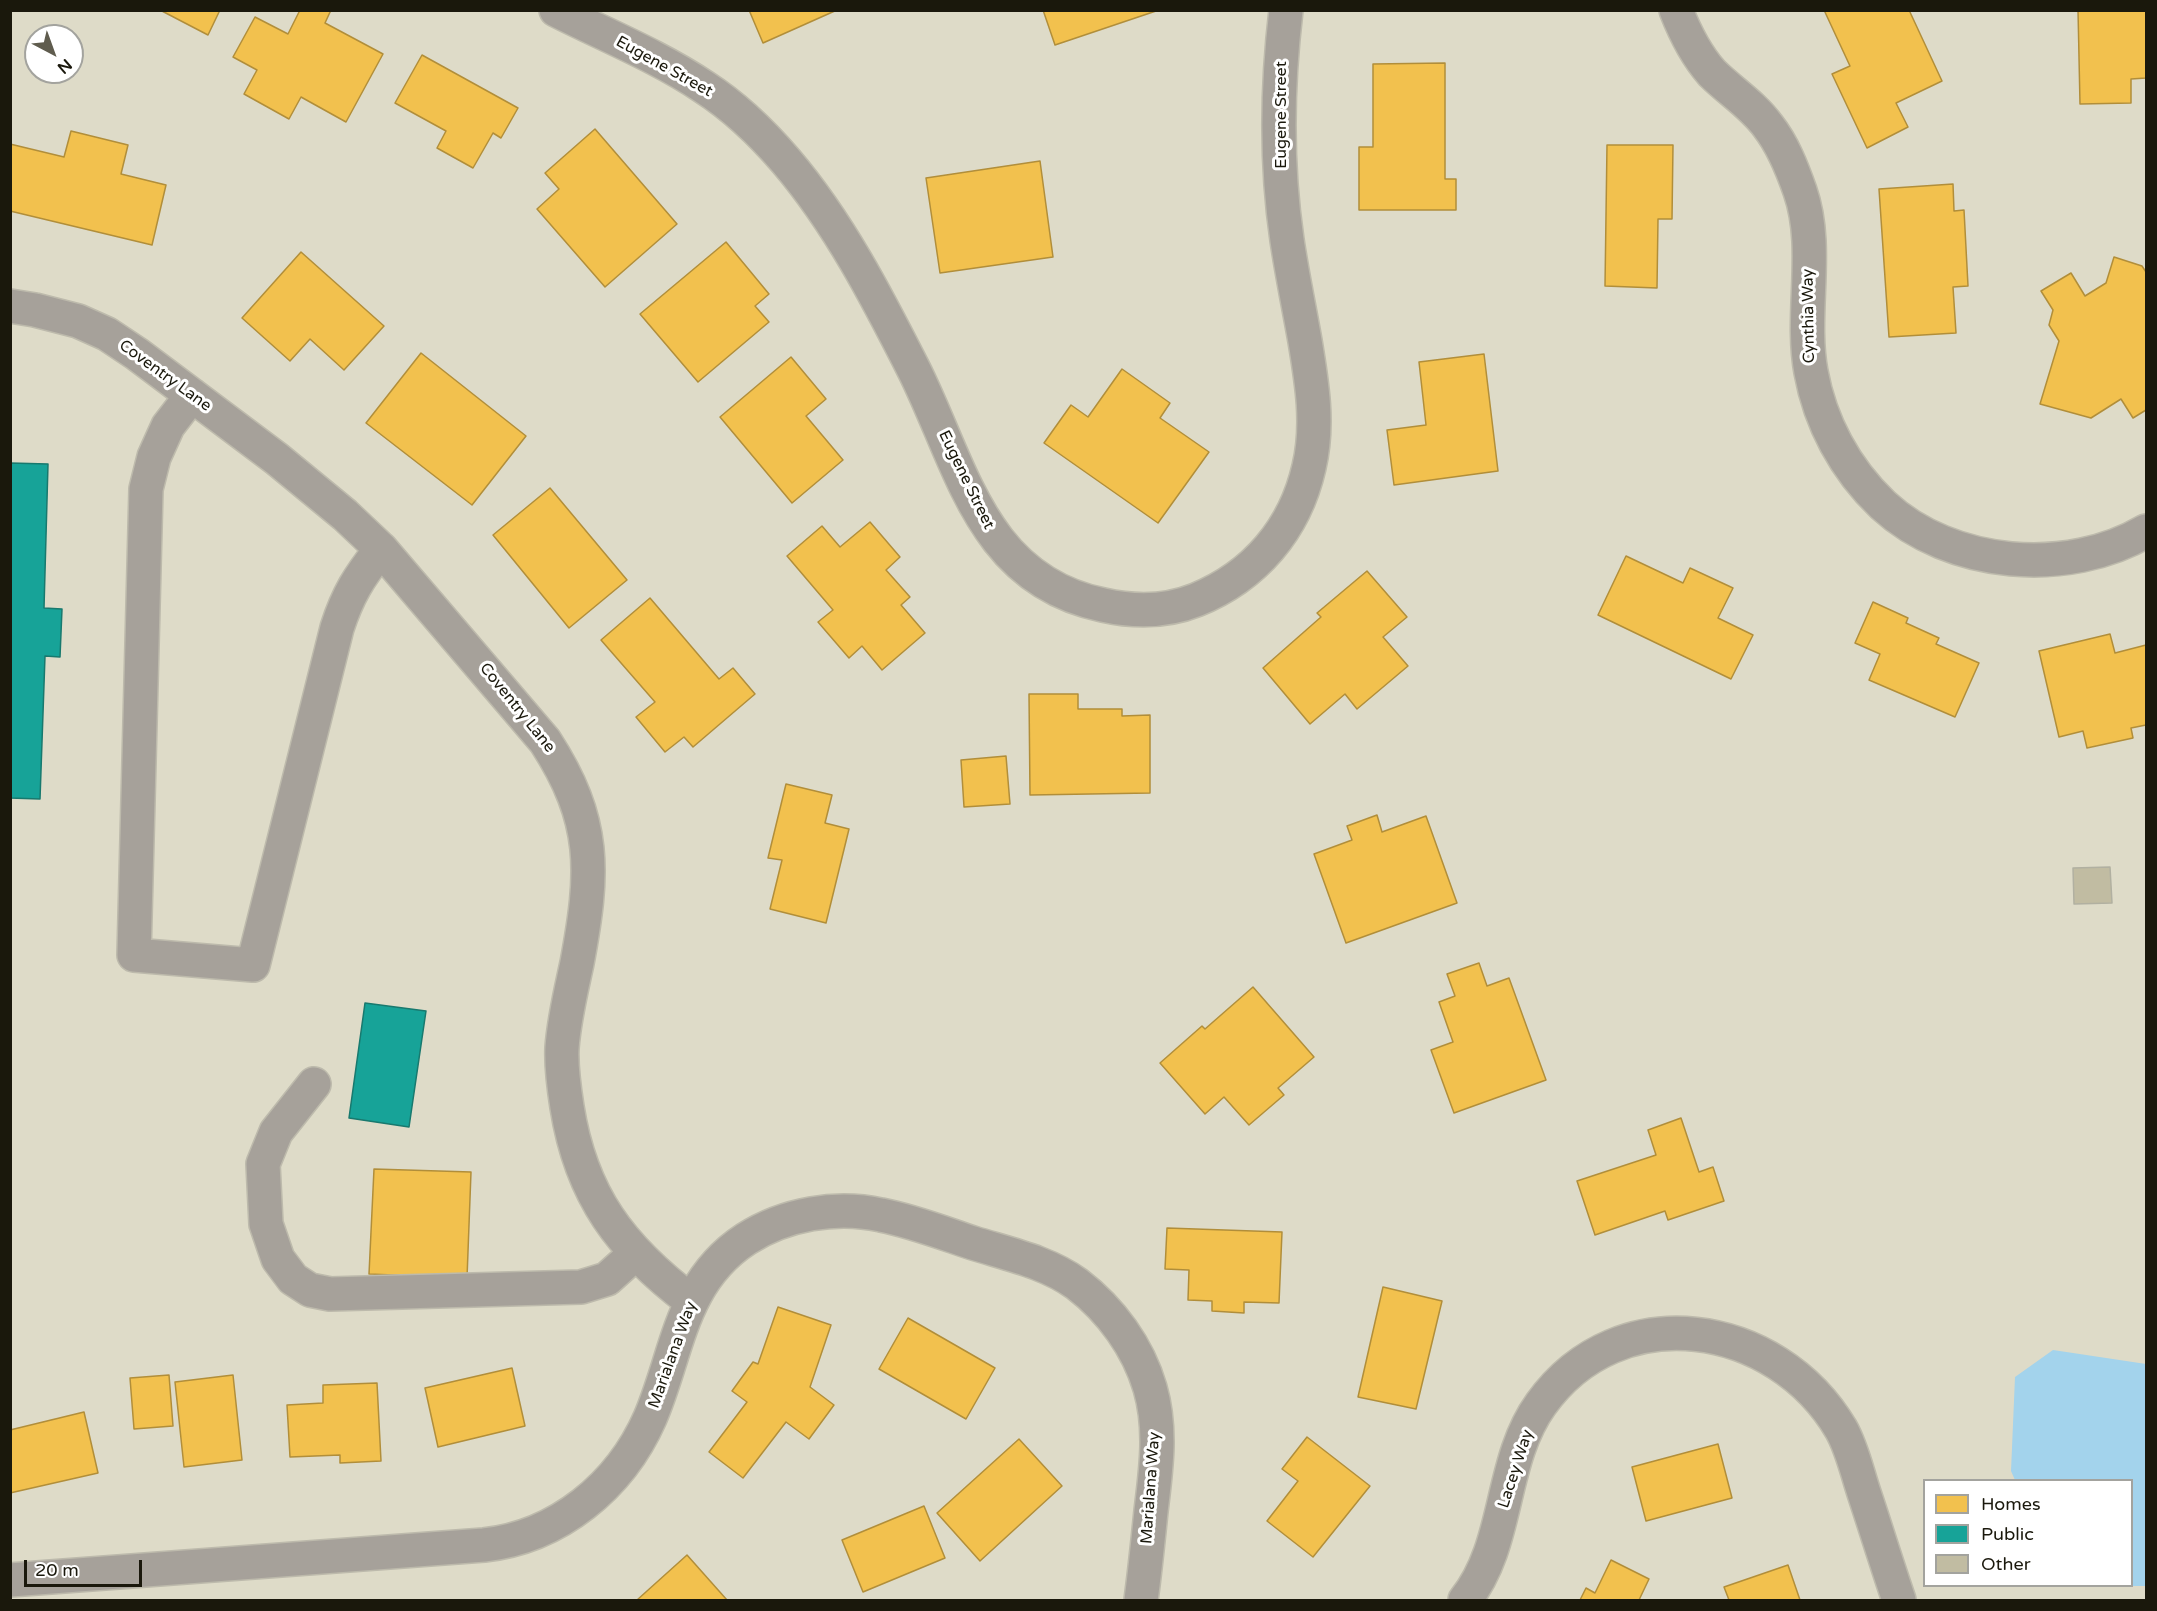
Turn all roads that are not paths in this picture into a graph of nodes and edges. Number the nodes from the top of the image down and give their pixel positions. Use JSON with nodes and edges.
{"nodes":[{"id":1,"x":556,"y":10,"type":"edge"},
{"id":2,"x":1286,"y":10,"type":"edge"},
{"id":3,"x":1676,"y":10,"type":"edge"},
{"id":4,"x":10,"y":306,"type":"edge"},
{"id":5,"x":192,"y":395,"type":"junction"},
{"id":6,"x":2146,"y":531,"type":"edge"},
{"id":7,"x":381,"y":549,"type":"junction"},
{"id":8,"x":314,"y":1084,"type":"dead end"},
{"id":9,"x":636,"y":1253,"type":"junction"},
{"id":10,"x":691,"y":1301,"type":"junction"},
{"id":11,"x":10,"y":1580,"type":"edge"},
{"id":12,"x":1141,"y":1600,"type":"edge"},
{"id":13,"x":1465,"y":1600,"type":"edge"},
{"id":14,"x":1899,"y":1600,"type":"edge"}],
"edges":[{"from":1,"to":2,"type":"street","name":"Eugene Street"},
{"from":3,"to":6,"type":"street","name":"Cynthia Way"},
{"from":4,"to":5,"type":"street","name":"Coventry Lane"},
{"from":5,"to":7,"type":"street","name":"Coventry Lane"},
{"from":5,"to":7,"type":"street"},
{"from":7,"to":9,"type":"street","name":"Coventry Lane"},
{"from":8,"to":9,"type":"street"},
{"from":9,"to":10,"type":"street","name":"Coventry Lane"},
{"from":10,"to":11,"type":"street","name":"Marialana Way"},
{"from":10,"to":12,"type":"street","name":"Marialana Way"},
{"from":13,"to":14,"type":"street","name":"Lacey Way"}]}
